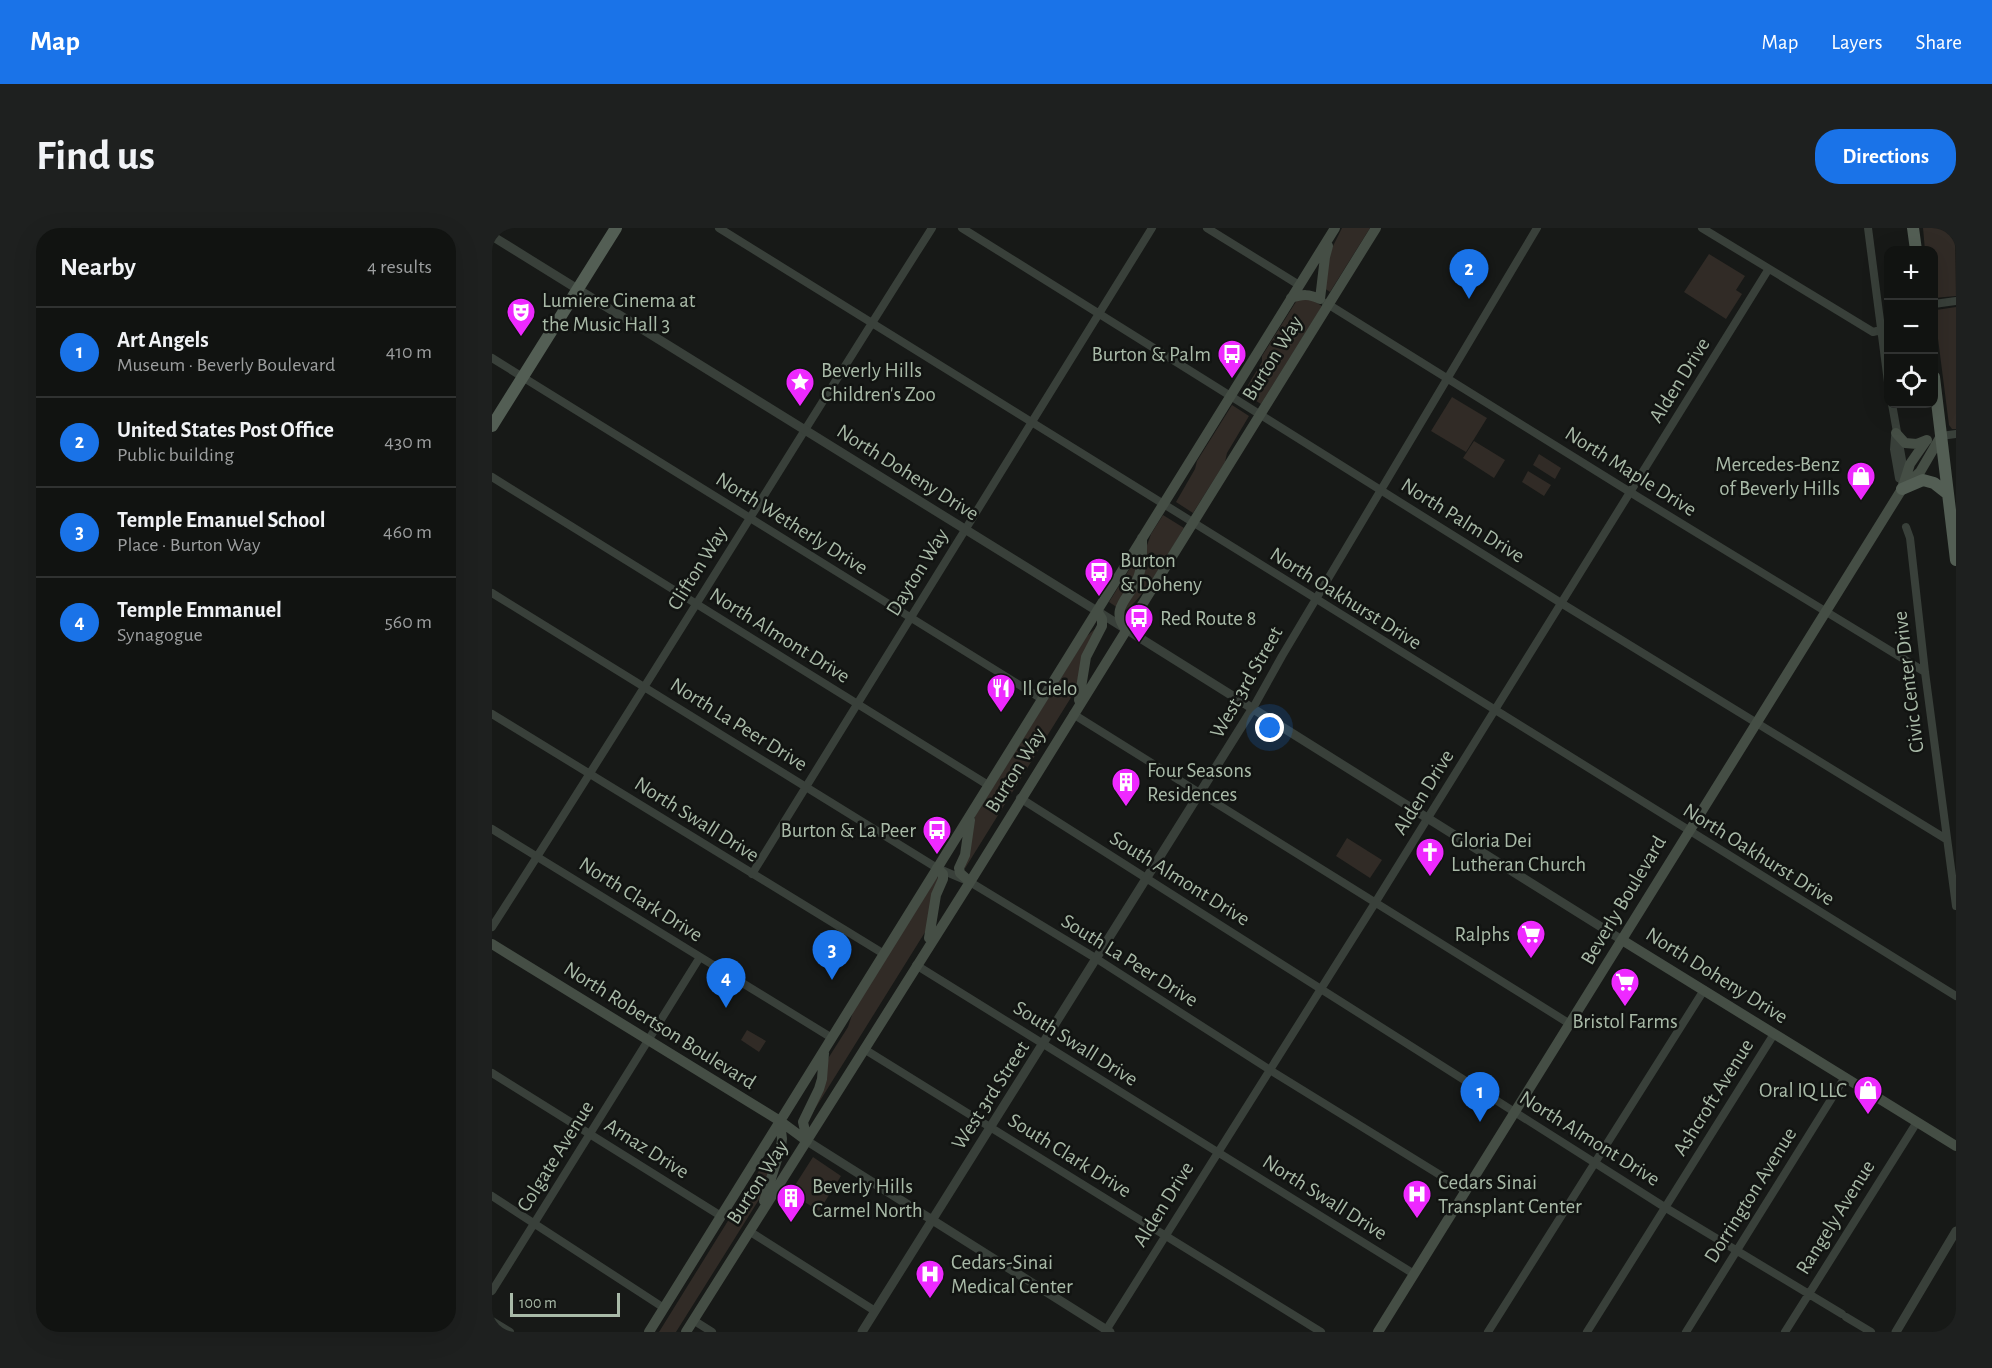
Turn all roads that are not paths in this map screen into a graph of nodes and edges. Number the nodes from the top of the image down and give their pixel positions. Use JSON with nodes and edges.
{"nodes":[{"id":1,"x":616,"y":228,"type":"edge"},
{"id":2,"x":719,"y":228,"type":"edge"},
{"id":3,"x":932,"y":228,"type":"edge"},
{"id":4,"x":962,"y":228,"type":"edge"},
{"id":5,"x":1152,"y":228,"type":"edge"},
{"id":6,"x":1207,"y":228,"type":"edge"},
{"id":7,"x":1376,"y":228,"type":"edge"},
{"id":8,"x":1537,"y":228,"type":"edge"},
{"id":9,"x":1702,"y":228,"type":"edge"},
{"id":10,"x":1868,"y":228,"type":"edge"},
{"id":11,"x":1913,"y":228,"type":"edge"},
{"id":12,"x":1334,"y":230,"type":"edge"},
{"id":13,"x":492,"y":236,"type":"edge"},
{"id":14,"x":1915,"y":246,"type":"edge"},
{"id":15,"x":1768,"y":270,"type":"junction"},
{"id":16,"x":1299,"y":285,"type":"junction"},
{"id":17,"x":578,"y":289,"type":"junction"},
{"id":18,"x":1291,"y":298,"type":"junction"},
{"id":19,"x":1956,"y":301,"type":"edge"},
{"id":20,"x":1324,"y":302,"type":"junction"},
{"id":21,"x":1938,"y":303,"type":"edge"},
{"id":22,"x":1099,"y":313,"type":"junction"},
{"id":23,"x":872,"y":324,"type":"junction"},
{"id":24,"x":1881,"y":330,"type":"junction"},
{"id":25,"x":1884,"y":354,"type":"edge"},
{"id":26,"x":492,"y":358,"type":"edge"},
{"id":27,"x":522,"y":377,"type":"junction"},
{"id":28,"x":1448,"y":377,"type":"junction"},
{"id":29,"x":1230,"y":396,"type":"junction"},
{"id":30,"x":1893,"y":408,"type":"edge"},
{"id":31,"x":1938,"y":408,"type":"edge"},
{"id":32,"x":1260,"y":414,"type":"junction"},
{"id":33,"x":1031,"y":423,"type":"junction"},
{"id":34,"x":492,"y":426,"type":"edge"},
{"id":35,"x":805,"y":430,"type":"junction"},
{"id":36,"x":1896,"y":433,"type":"junction"},
{"id":37,"x":1956,"y":434,"type":"edge"},
{"id":38,"x":1941,"y":436,"type":"junction"},
{"id":39,"x":1926,"y":441,"type":"junction"},
{"id":40,"x":492,"y":477,"type":"edge"},
{"id":41,"x":1380,"y":489,"type":"junction"},
{"id":42,"x":1902,"y":489,"type":"junction"},
{"id":43,"x":1630,"y":492,"type":"junction"},
{"id":44,"x":1948,"y":494,"type":"junction"},
{"id":45,"x":1162,"y":505,"type":"junction"},
{"id":46,"x":750,"y":518,"type":"junction"},
{"id":47,"x":1192,"y":523,"type":"junction"},
{"id":48,"x":1905,"y":526,"type":"dead end"},
{"id":49,"x":965,"y":530,"type":"junction"},
{"id":50,"x":1142,"y":537,"type":"junction"},
{"id":51,"x":1956,"y":560,"type":"edge"},
{"id":52,"x":492,"y":593,"type":"edge"},
{"id":53,"x":1316,"y":600,"type":"junction"},
{"id":54,"x":1561,"y":603,"type":"junction"},
{"id":55,"x":696,"y":604,"type":"junction"},
{"id":56,"x":1097,"y":611,"type":"junction"},
{"id":57,"x":1825,"y":611,"type":"junction"},
{"id":58,"x":910,"y":618,"type":"junction"},
{"id":59,"x":1126,"y":630,"type":"junction"},
{"id":60,"x":1924,"y":672,"type":"junction"},
{"id":61,"x":645,"y":687,"type":"junction"},
{"id":62,"x":1042,"y":699,"type":"junction"},
{"id":63,"x":856,"y":704,"type":"junction"},
{"id":64,"x":1253,"y":708,"type":"junction"},
{"id":65,"x":1075,"y":711,"type":"junction"},
{"id":66,"x":1494,"y":711,"type":"junction"},
{"id":67,"x":492,"y":714,"type":"edge"},
{"id":68,"x":1756,"y":722,"type":"junction"},
{"id":69,"x":591,"y":774,"type":"junction"},
{"id":70,"x":988,"y":786,"type":"junction"},
{"id":71,"x":805,"y":787,"type":"junction"},
{"id":72,"x":1200,"y":793,"type":"junction"},
{"id":73,"x":1020,"y":798,"type":"junction"},
{"id":74,"x":972,"y":811,"type":"junction"},
{"id":75,"x":1428,"y":818,"type":"junction"},
{"id":76,"x":492,"y":829,"type":"edge"},
{"id":77,"x":1688,"y":831,"type":"junction"},
{"id":78,"x":1946,"y":839,"type":"junction"},
{"id":79,"x":538,"y":856,"type":"junction"},
{"id":80,"x":938,"y":868,"type":"junction"},
{"id":81,"x":752,"y":874,"type":"junction"},
{"id":82,"x":1147,"y":879,"type":"junction"},
{"id":83,"x":970,"y":882,"type":"junction"},
{"id":84,"x":1375,"y":903,"type":"junction"},
{"id":85,"x":1956,"y":906,"type":"edge"},
{"id":86,"x":492,"y":927,"type":"edge"},
{"id":87,"x":1622,"y":940,"type":"junction"},
{"id":88,"x":492,"y":944,"type":"edge"},
{"id":89,"x":926,"y":950,"type":"junction"},
{"id":90,"x":884,"y":954,"type":"junction"},
{"id":91,"x":700,"y":957,"type":"junction"},
{"id":92,"x":1097,"y":959,"type":"junction"},
{"id":93,"x":916,"y":965,"type":"junction"},
{"id":94,"x":1321,"y":989,"type":"junction"},
{"id":95,"x":1704,"y":990,"type":"junction"},
{"id":96,"x":1956,"y":996,"type":"edge"},
{"id":97,"x":1570,"y":1024,"type":"junction"},
{"id":98,"x":1774,"y":1034,"type":"junction"},
{"id":99,"x":832,"y":1038,"type":"junction"},
{"id":100,"x":648,"y":1041,"type":"junction"},
{"id":101,"x":1044,"y":1044,"type":"junction"},
{"id":102,"x":864,"y":1049,"type":"junction"},
{"id":103,"x":824,"y":1050,"type":"junction"},
{"id":104,"x":1270,"y":1070,"type":"junction"},
{"id":105,"x":492,"y":1073,"type":"edge"},
{"id":106,"x":1845,"y":1077,"type":"junction"},
{"id":107,"x":1516,"y":1112,"type":"junction"},
{"id":108,"x":780,"y":1121,"type":"junction"},
{"id":109,"x":1917,"y":1122,"type":"junction"},
{"id":110,"x":990,"y":1127,"type":"junction"},
{"id":111,"x":590,"y":1133,"type":"junction"},
{"id":112,"x":811,"y":1143,"type":"junction"},
{"id":113,"x":1956,"y":1146,"type":"edge"},
{"id":114,"x":1217,"y":1152,"type":"junction"},
{"id":115,"x":1595,"y":1162,"type":"junction"},
{"id":116,"x":1466,"y":1191,"type":"junction"},
{"id":117,"x":492,"y":1196,"type":"edge"},
{"id":118,"x":1666,"y":1208,"type":"junction"},
{"id":119,"x":762,"y":1210,"type":"junction"},
{"id":120,"x":721,"y":1216,"type":"junction"},
{"id":121,"x":932,"y":1219,"type":"junction"},
{"id":122,"x":535,"y":1222,"type":"junction"},
{"id":123,"x":749,"y":1231,"type":"junction"},
{"id":124,"x":1956,"y":1231,"type":"edge"},
{"id":125,"x":1166,"y":1234,"type":"junction"},
{"id":126,"x":1737,"y":1250,"type":"junction"},
{"id":127,"x":1414,"y":1274,"type":"junction"},
{"id":128,"x":492,"y":1292,"type":"edge"},
{"id":129,"x":1808,"y":1294,"type":"junction"},
{"id":130,"x":664,"y":1308,"type":"junction"},
{"id":131,"x":875,"y":1311,"type":"junction"},
{"id":132,"x":693,"y":1320,"type":"junction"},
{"id":133,"x":492,"y":1321,"type":"edge"},
{"id":134,"x":1107,"y":1331,"type":"edge"},
{"id":135,"x":510,"y":1332,"type":"edge"},
{"id":136,"x":649,"y":1332,"type":"edge"},
{"id":137,"x":686,"y":1332,"type":"edge"},
{"id":138,"x":712,"y":1332,"type":"edge"},
{"id":139,"x":862,"y":1332,"type":"edge"},
{"id":140,"x":1321,"y":1332,"type":"edge"},
{"id":141,"x":1378,"y":1332,"type":"edge"},
{"id":142,"x":1488,"y":1332,"type":"edge"},
{"id":143,"x":1587,"y":1332,"type":"edge"},
{"id":144,"x":1686,"y":1332,"type":"edge"},
{"id":145,"x":1785,"y":1332,"type":"edge"},
{"id":146,"x":1871,"y":1332,"type":"edge"},
{"id":147,"x":1896,"y":1332,"type":"edge"}],
"edges":[{"from":1,"to":17,"type":"main road"},
{"from":2,"to":23,"type":"street","name":"North Oakhurst Drive"},
{"from":3,"to":23,"type":"street","name":"Clifton Way"},
{"from":4,"to":22,"type":"street","name":"North Palm Drive"},
{"from":5,"to":22,"type":"street","name":"Dayton Way"},
{"from":6,"to":16,"type":"street"},
{"from":7,"to":20,"type":"main road","name":"Burton Way"},
{"from":8,"to":28,"type":"street","name":"West 3rd Street"},
{"from":9,"to":15,"type":"street"},
{"from":10,"to":24,"type":"street"},
{"from":11,"to":14,"type":"main road"},
{"from":12,"to":16,"type":"main road","name":"Burton Way"},
{"from":12,"to":20,"type":"main road"},
{"from":13,"to":17,"type":"street","name":"North Doheny Drive"},
{"from":15,"to":24,"type":"street"},
{"from":15,"to":43,"type":"street","name":"Alden Drive"},
{"from":16,"to":18,"type":"main road","name":"Burton Way"},
{"from":17,"to":27,"type":"main road"},
{"from":17,"to":35,"type":"street","name":"North Doheny Drive"},
{"from":18,"to":20,"type":"main road"},
{"from":18,"to":29,"type":"main road","name":"Burton Way"},
{"from":19,"to":21,"type":"street"},
{"from":20,"to":28,"type":"street","name":"North Maple Drive"},
{"from":20,"to":32,"type":"main road","name":"Burton Way"},
{"from":22,"to":29,"type":"street","name":"North Palm Drive"},
{"from":22,"to":33,"type":"street","name":"Dayton Way"},
{"from":23,"to":33,"type":"street","name":"North Oakhurst Drive"},
{"from":23,"to":35,"type":"street","name":"Clifton Way"},
{"from":24,"to":25,"type":"street"},
{"from":26,"to":27,"type":"street","name":"North Wetherly Drive"},
{"from":27,"to":34,"type":"main road"},
{"from":27,"to":46,"type":"street","name":"North Wetherly Drive"},
{"from":28,"to":41,"type":"street","name":"West 3rd Street"},
{"from":28,"to":43,"type":"street","name":"North Maple Drive"},
{"from":29,"to":32,"type":"street","name":"North Palm Drive"},
{"from":29,"to":45,"type":"main road","name":"Burton Way"},
{"from":30,"to":36,"type":"street"},
{"from":31,"to":38,"type":"main road"},
{"from":32,"to":41,"type":"street","name":"North Palm Drive"},
{"from":32,"to":47,"type":"main road","name":"Burton Way"},
{"from":33,"to":45,"type":"street","name":"North Oakhurst Drive"},
{"from":33,"to":49,"type":"street","name":"Dayton Way"},
{"from":35,"to":46,"type":"street","name":"Clifton Way"},
{"from":35,"to":49,"type":"street","name":"North Doheny Drive"},
{"from":36,"to":39,"type":"main road"},
{"from":36,"to":42,"type":"street"},
{"from":37,"to":38,"type":"street"},
{"from":38,"to":39,"type":"main road"},
{"from":38,"to":42,"type":"main road","name":"Beverly Boulevard"},
{"from":38,"to":44,"type":"main road"},
{"from":39,"to":42,"type":"main road","name":"Beverly Boulevard"},
{"from":40,"to":55,"type":"street","name":"North Almont Drive"},
{"from":41,"to":53,"type":"street","name":"West 3rd Street"},
{"from":41,"to":54,"type":"street","name":"North Palm Drive"},
{"from":42,"to":44,"type":"main road"},
{"from":42,"to":57,"type":"main road","name":"Beverly Boulevard"},
{"from":43,"to":54,"type":"street","name":"Alden Drive"},
{"from":43,"to":57,"type":"street","name":"North Maple Drive"},
{"from":44,"to":51,"type":"main road"},
{"from":45,"to":47,"type":"street","name":"North Oakhurst Drive"},
{"from":45,"to":50,"type":"main road","name":"Burton Way"},
{"from":46,"to":55,"type":"street","name":"Clifton Way"},
{"from":46,"to":58,"type":"street","name":"North Wetherly Drive"},
{"from":47,"to":53,"type":"street","name":"North Oakhurst Drive"},
{"from":47,"to":59,"type":"main road","name":"Burton Way"},
{"from":48,"to":60,"type":"street","name":"Civic Center Drive"},
{"from":49,"to":56,"type":"street","name":"North Doheny Drive"},
{"from":49,"to":58,"type":"street","name":"Dayton Way"},
{"from":50,"to":56,"type":"main road","name":"Burton Way"},
{"from":50,"to":59,"type":"main road"},
{"from":52,"to":61,"type":"street","name":"North La Peer Drive"},
{"from":53,"to":64,"type":"street","name":"West 3rd Street"},
{"from":53,"to":66,"type":"street","name":"North Oakhurst Drive"},
{"from":54,"to":66,"type":"street","name":"Alden Drive"},
{"from":54,"to":68,"type":"street","name":"North Palm Drive"},
{"from":55,"to":61,"type":"street","name":"Clifton Way"},
{"from":55,"to":63,"type":"street","name":"North Almont Drive"},
{"from":56,"to":59,"type":"street","name":"North Doheny Drive"},
{"from":56,"to":62,"type":"main road","name":"Burton Way"},
{"from":56,"to":65,"type":"main road"},
{"from":57,"to":60,"type":"street","name":"North Maple Drive"},
{"from":57,"to":68,"type":"main road","name":"Beverly Boulevard"},
{"from":58,"to":62,"type":"street","name":"North Wetherly Drive"},
{"from":58,"to":63,"type":"street","name":"Dayton Way"},
{"from":59,"to":64,"type":"street","name":"North Doheny Drive"},
{"from":59,"to":65,"type":"main road","name":"Burton Way"},
{"from":60,"to":78,"type":"street","name":"Civic Center Drive"},
{"from":61,"to":69,"type":"street","name":"Clifton Way"},
{"from":61,"to":71,"type":"street","name":"North La Peer Drive"},
{"from":62,"to":70,"type":"main road","name":"Burton Way"},
{"from":63,"to":70,"type":"street","name":"North Almont Drive"},
{"from":63,"to":71,"type":"street","name":"Dayton Way"},
{"from":64,"to":72,"type":"street","name":"West 3rd Street"},
{"from":64,"to":75,"type":"street","name":"North Doheny Drive"},
{"from":65,"to":72,"type":"street"},
{"from":65,"to":73,"type":"main road","name":"Burton Way"},
{"from":66,"to":75,"type":"street","name":"Alden Drive"},
{"from":66,"to":77,"type":"street","name":"North Oakhurst Drive"},
{"from":67,"to":69,"type":"street","name":"North Swall Drive"},
{"from":68,"to":77,"type":"main road","name":"Beverly Boulevard"},
{"from":68,"to":78,"type":"street","name":"North Palm Drive"},
{"from":69,"to":79,"type":"street","name":"Clifton Way"},
{"from":69,"to":81,"type":"street","name":"North Swall Drive"},
{"from":70,"to":74,"type":"main road","name":"Burton Way"},
{"from":71,"to":80,"type":"street","name":"North La Peer Drive"},
{"from":71,"to":81,"type":"street","name":"Dayton Way"},
{"from":72,"to":82,"type":"street","name":"West 3rd Street"},
{"from":72,"to":84,"type":"street"},
{"from":73,"to":82,"type":"street","name":"South Almont Drive"},
{"from":73,"to":83,"type":"main road","name":"Burton Way"},
{"from":74,"to":80,"type":"main road","name":"Burton Way"},
{"from":74,"to":83,"type":"main road"},
{"from":75,"to":84,"type":"street","name":"Alden Drive"},
{"from":75,"to":87,"type":"street","name":"North Doheny Drive"},
{"from":76,"to":79,"type":"street","name":"North Clark Drive"},
{"from":77,"to":87,"type":"main road","name":"Beverly Boulevard"},
{"from":77,"to":96,"type":"street","name":"North Oakhurst Drive"},
{"from":78,"to":85,"type":"street","name":"Civic Center Drive"},
{"from":79,"to":86,"type":"street","name":"Clifton Way"},
{"from":79,"to":91,"type":"street","name":"North Clark Drive"},
{"from":80,"to":83,"type":"street","name":"North La Peer Drive"},
{"from":80,"to":89,"type":"main road"},
{"from":80,"to":90,"type":"main road","name":"Burton Way"},
{"from":81,"to":90,"type":"street","name":"North Swall Drive"},
{"from":82,"to":92,"type":"street","name":"West 3rd Street"},
{"from":82,"to":94,"type":"street","name":"South Almont Drive"},
{"from":83,"to":89,"type":"main road","name":"Burton Way"},
{"from":83,"to":92,"type":"street","name":"South La Peer Drive"},
{"from":84,"to":94,"type":"street","name":"Alden Drive"},
{"from":84,"to":97,"type":"street"},
{"from":87,"to":95,"type":"main road","name":"North Doheny Drive"},
{"from":87,"to":97,"type":"main road","name":"Beverly Boulevard"},
{"from":88,"to":100,"type":"main road","name":"North Robertson Boulevard"},
{"from":89,"to":93,"type":"main road","name":"Burton Way"},
{"from":90,"to":99,"type":"main road","name":"Burton Way"},
{"from":91,"to":99,"type":"street","name":"North Clark Drive"},
{"from":91,"to":100,"type":"street"},
{"from":92,"to":101,"type":"street","name":"West 3rd Street"},
{"from":92,"to":104,"type":"street","name":"South La Peer Drive"},
{"from":93,"to":101,"type":"street","name":"South Swall Drive"},
{"from":93,"to":102,"type":"main road","name":"Burton Way"},
{"from":94,"to":104,"type":"street","name":"Alden Drive"},
{"from":94,"to":107,"type":"street","name":"North Almont Drive"},
{"from":95,"to":98,"type":"main road","name":"North Doheny Drive"},
{"from":95,"to":115,"type":"street"},
{"from":97,"to":107,"type":"main road","name":"Beverly Boulevard"},
{"from":98,"to":106,"type":"main road","name":"North Doheny Drive"},
{"from":98,"to":118,"type":"street","name":"Ashcroft Avenue"},
{"from":99,"to":103,"type":"main road","name":"Burton Way"},
{"from":100,"to":108,"type":"main road","name":"North Robertson Boulevard"},
{"from":100,"to":111,"type":"street","name":"Colgate Avenue"},
{"from":101,"to":110,"type":"street","name":"West 3rd Street"},
{"from":101,"to":114,"type":"street","name":"South Swall Drive"},
{"from":102,"to":110,"type":"street","name":"South Clark Drive"},
{"from":102,"to":112,"type":"main road","name":"Burton Way"},
{"from":103,"to":108,"type":"main road","name":"Burton Way"},
{"from":103,"to":112,"type":"main road"},
{"from":104,"to":114,"type":"street","name":"Alden Drive"},
{"from":104,"to":116,"type":"street"},
{"from":105,"to":111,"type":"street","name":"Arnaz Drive"},
{"from":106,"to":109,"type":"main road","name":"North Doheny Drive"},
{"from":106,"to":126,"type":"street","name":"Dorrington Avenue"},
{"from":107,"to":115,"type":"street","name":"North Almont Drive"},
{"from":107,"to":116,"type":"main road","name":"Beverly Boulevard"},
{"from":108,"to":112,"type":"main road","name":"North Robertson Boulevard"},
{"from":108,"to":119,"type":"main road"},
{"from":108,"to":120,"type":"main road","name":"Burton Way"},
{"from":109,"to":113,"type":"main road","name":"North Doheny Drive"},
{"from":109,"to":129,"type":"street","name":"Rangely Avenue"},
{"from":110,"to":121,"type":"street","name":"West 3rd Street"},
{"from":110,"to":125,"type":"street","name":"South Clark Drive"},
{"from":111,"to":120,"type":"street","name":"Arnaz Drive"},
{"from":111,"to":122,"type":"street","name":"Colgate Avenue"},
{"from":112,"to":119,"type":"main road","name":"Burton Way"},
{"from":112,"to":121,"type":"street","name":"North Robertson Boulevard"},
{"from":114,"to":125,"type":"street","name":"Alden Drive"},
{"from":114,"to":127,"type":"street","name":"North Swall Drive"},
{"from":115,"to":118,"type":"street","name":"North Almont Drive"},
{"from":115,"to":142,"type":"street"},
{"from":116,"to":127,"type":"main road","name":"Beverly Boulevard"},
{"from":117,"to":122,"type":"street"},
{"from":118,"to":126,"type":"street","name":"North Almont Drive"},
{"from":118,"to":143,"type":"street","name":"Ashcroft Avenue"},
{"from":119,"to":123,"type":"main road","name":"Burton Way"},
{"from":120,"to":130,"type":"main road","name":"Burton Way"},
{"from":121,"to":131,"type":"street","name":"West 3rd Street"},
{"from":121,"to":134,"type":"street","name":"North Robertson Boulevard"},
{"from":122,"to":128,"type":"street","name":"Colgate Avenue"},
{"from":122,"to":130,"type":"street"},
{"from":123,"to":131,"type":"street"},
{"from":123,"to":132,"type":"main road","name":"Burton Way"},
{"from":124,"to":147,"type":"street"},
{"from":125,"to":134,"type":"street","name":"Alden Drive"},
{"from":125,"to":140,"type":"street"},
{"from":126,"to":129,"type":"street","name":"North Almont Drive"},
{"from":126,"to":144,"type":"street","name":"Dorrington Avenue"},
{"from":127,"to":141,"type":"main road","name":"Beverly Boulevard"},
{"from":129,"to":145,"type":"street","name":"Rangely Avenue"},
{"from":129,"to":146,"type":"street","name":"North Almont Drive"},
{"from":130,"to":136,"type":"main road","name":"Burton Way"},
{"from":131,"to":139,"type":"street","name":"West 3rd Street"},
{"from":132,"to":137,"type":"main road","name":"Burton Way"},
{"from":132,"to":138,"type":"street"},
{"from":133,"to":135,"type":"street"}]}
